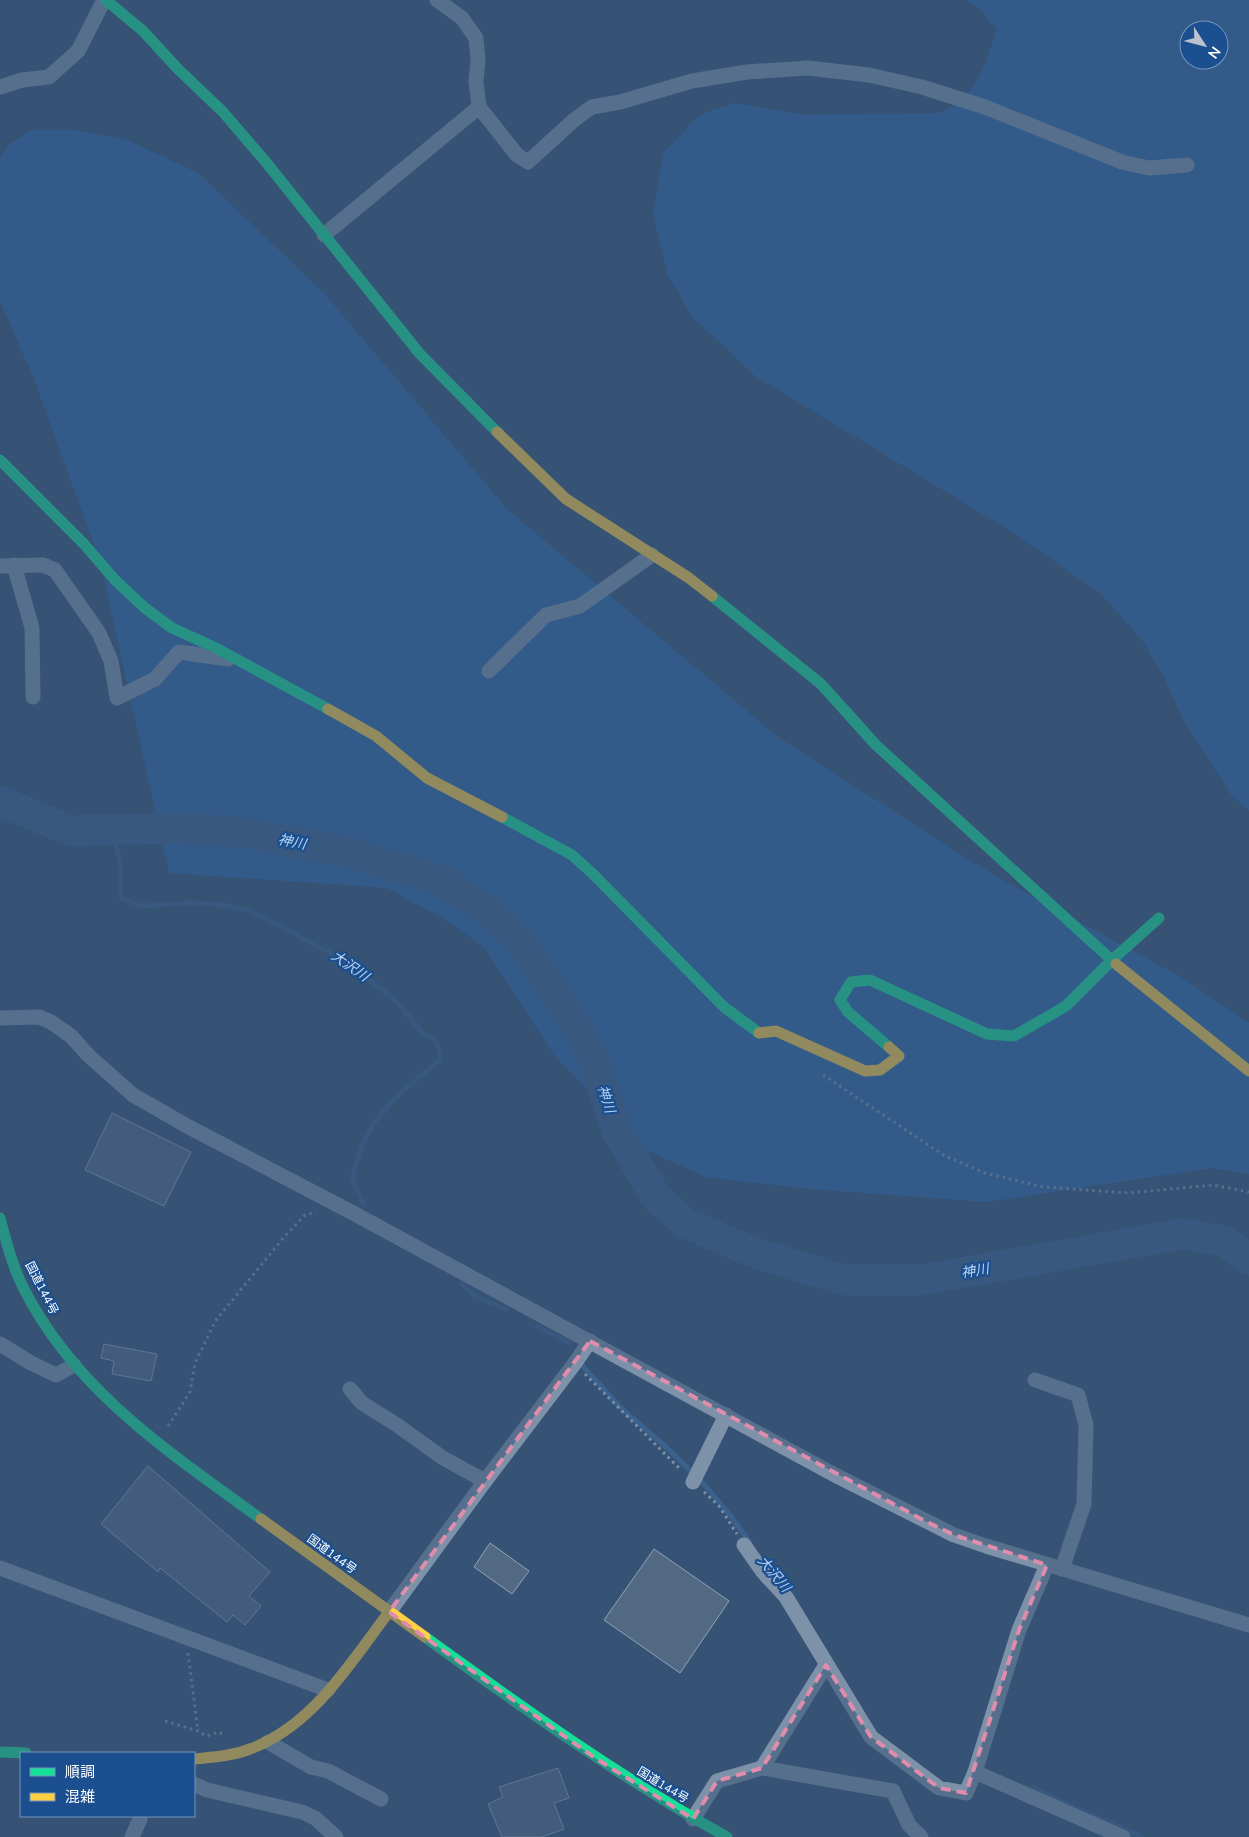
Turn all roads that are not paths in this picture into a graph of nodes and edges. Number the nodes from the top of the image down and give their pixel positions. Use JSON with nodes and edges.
{"nodes":[{"id":1,"x":105,"y":0,"type":"edge"},
{"id":2,"x":437,"y":0,"type":"edge"},
{"id":3,"x":0,"y":87,"type":"edge"},
{"id":4,"x":479,"y":107,"type":"junction"},
{"id":5,"x":1187,"y":165,"type":"dead end"},
{"id":6,"x":324,"y":235,"type":"junction"},
{"id":7,"x":0,"y":460,"type":"edge"},
{"id":8,"x":652,"y":555,"type":"junction"},
{"id":9,"x":7,"y":566,"type":"edge"},
{"id":10,"x":240,"y":661,"type":"junction"},
{"id":11,"x":488,"y":671,"type":"dead end"},
{"id":12,"x":33,"y":697,"type":"dead end"},
{"id":13,"x":1159,"y":918,"type":"dead end"},
{"id":14,"x":1112,"y":960,"type":"junction"},
{"id":15,"x":0,"y":1018,"type":"edge"},
{"id":16,"x":1249,"y":1071,"type":"edge"},
{"id":17,"x":0,"y":1218,"type":"edge"},
{"id":18,"x":590,"y":1341,"type":"junction"},
{"id":19,"x":0,"y":1344,"type":"edge"},
{"id":20,"x":74,"y":1365,"type":"junction"},
{"id":21,"x":1035,"y":1380,"type":"dead end"},
{"id":22,"x":350,"y":1389,"type":"dead end"},
{"id":23,"x":726,"y":1415,"type":"junction"},
{"id":24,"x":695,"y":1477,"type":"road end"},
{"id":25,"x":485,"y":1482,"type":"junction"},
{"id":26,"x":744,"y":1545,"type":"road end"},
{"id":27,"x":1055,"y":1567,"type":"junction"},
{"id":28,"x":0,"y":1568,"type":"edge"},
{"id":29,"x":389,"y":1612,"type":"junction"},
{"id":30,"x":1249,"y":1625,"type":"edge"},
{"id":31,"x":826,"y":1665,"type":"junction"},
{"id":32,"x":328,"y":1690,"type":"junction"},
{"id":33,"x":268,"y":1742,"type":"junction"},
{"id":34,"x":0,"y":1752,"type":"edge"},
{"id":35,"x":20,"y":1753,"type":"edge"},
{"id":36,"x":195,"y":1759,"type":"edge"},
{"id":37,"x":762,"y":1768,"type":"junction"},
{"id":38,"x":975,"y":1772,"type":"junction"},
{"id":39,"x":195,"y":1784,"type":"edge"},
{"id":40,"x":381,"y":1799,"type":"dead end"},
{"id":41,"x":140,"y":1819,"type":"dead end"},
{"id":42,"x":693,"y":1819,"type":"junction"},
{"id":43,"x":132,"y":1837,"type":"edge"},
{"id":44,"x":336,"y":1837,"type":"edge"},
{"id":45,"x":727,"y":1837,"type":"edge"},
{"id":46,"x":921,"y":1837,"type":"edge"},
{"id":47,"x":1123,"y":1837,"type":"edge"}],
"edges":[{"from":1,"to":3,"type":"street"},
{"from":1,"to":6,"type":"main road"},
{"from":2,"to":4,"type":"street"},
{"from":4,"to":5,"type":"street"},
{"from":4,"to":6,"type":"street"},
{"from":6,"to":8,"type":"main road"},
{"from":7,"to":10,"type":"main road"},
{"from":8,"to":11,"type":"street"},
{"from":8,"to":14,"type":"main road"},
{"from":9,"to":10,"type":"street"},
{"from":9,"to":12,"type":"street"},
{"from":10,"to":14,"type":"main road"},
{"from":13,"to":14,"type":"main road"},
{"from":14,"to":16,"type":"main road"},
{"from":15,"to":18,"type":"street"},
{"from":17,"to":20,"type":"main road","name":"国道144号"},
{"from":18,"to":23,"type":"street"},
{"from":18,"to":25,"type":"street"},
{"from":19,"to":20,"type":"street"},
{"from":20,"to":29,"type":"main road","name":"国道144号"},
{"from":21,"to":27,"type":"street"},
{"from":22,"to":25,"type":"street"},
{"from":23,"to":24,"type":"street"},
{"from":23,"to":27,"type":"street"},
{"from":25,"to":29,"type":"street"},
{"from":26,"to":31,"type":"street"},
{"from":27,"to":30,"type":"street"},
{"from":27,"to":38,"type":"street"},
{"from":28,"to":32,"type":"street"},
{"from":29,"to":32,"type":"main road"},
{"from":29,"to":42,"type":"main road","name":"国道144号"},
{"from":31,"to":37,"type":"street"},
{"from":31,"to":38,"type":"street"},
{"from":32,"to":33,"type":"main road"},
{"from":33,"to":36,"type":"main road"},
{"from":33,"to":40,"type":"street"},
{"from":34,"to":35,"type":"main road"},
{"from":37,"to":42,"type":"street"},
{"from":37,"to":46,"type":"street"},
{"from":38,"to":47,"type":"street"},
{"from":39,"to":44,"type":"street"},
{"from":41,"to":43,"type":"street"},
{"from":42,"to":45,"type":"main road","name":"国道144号"}]}
